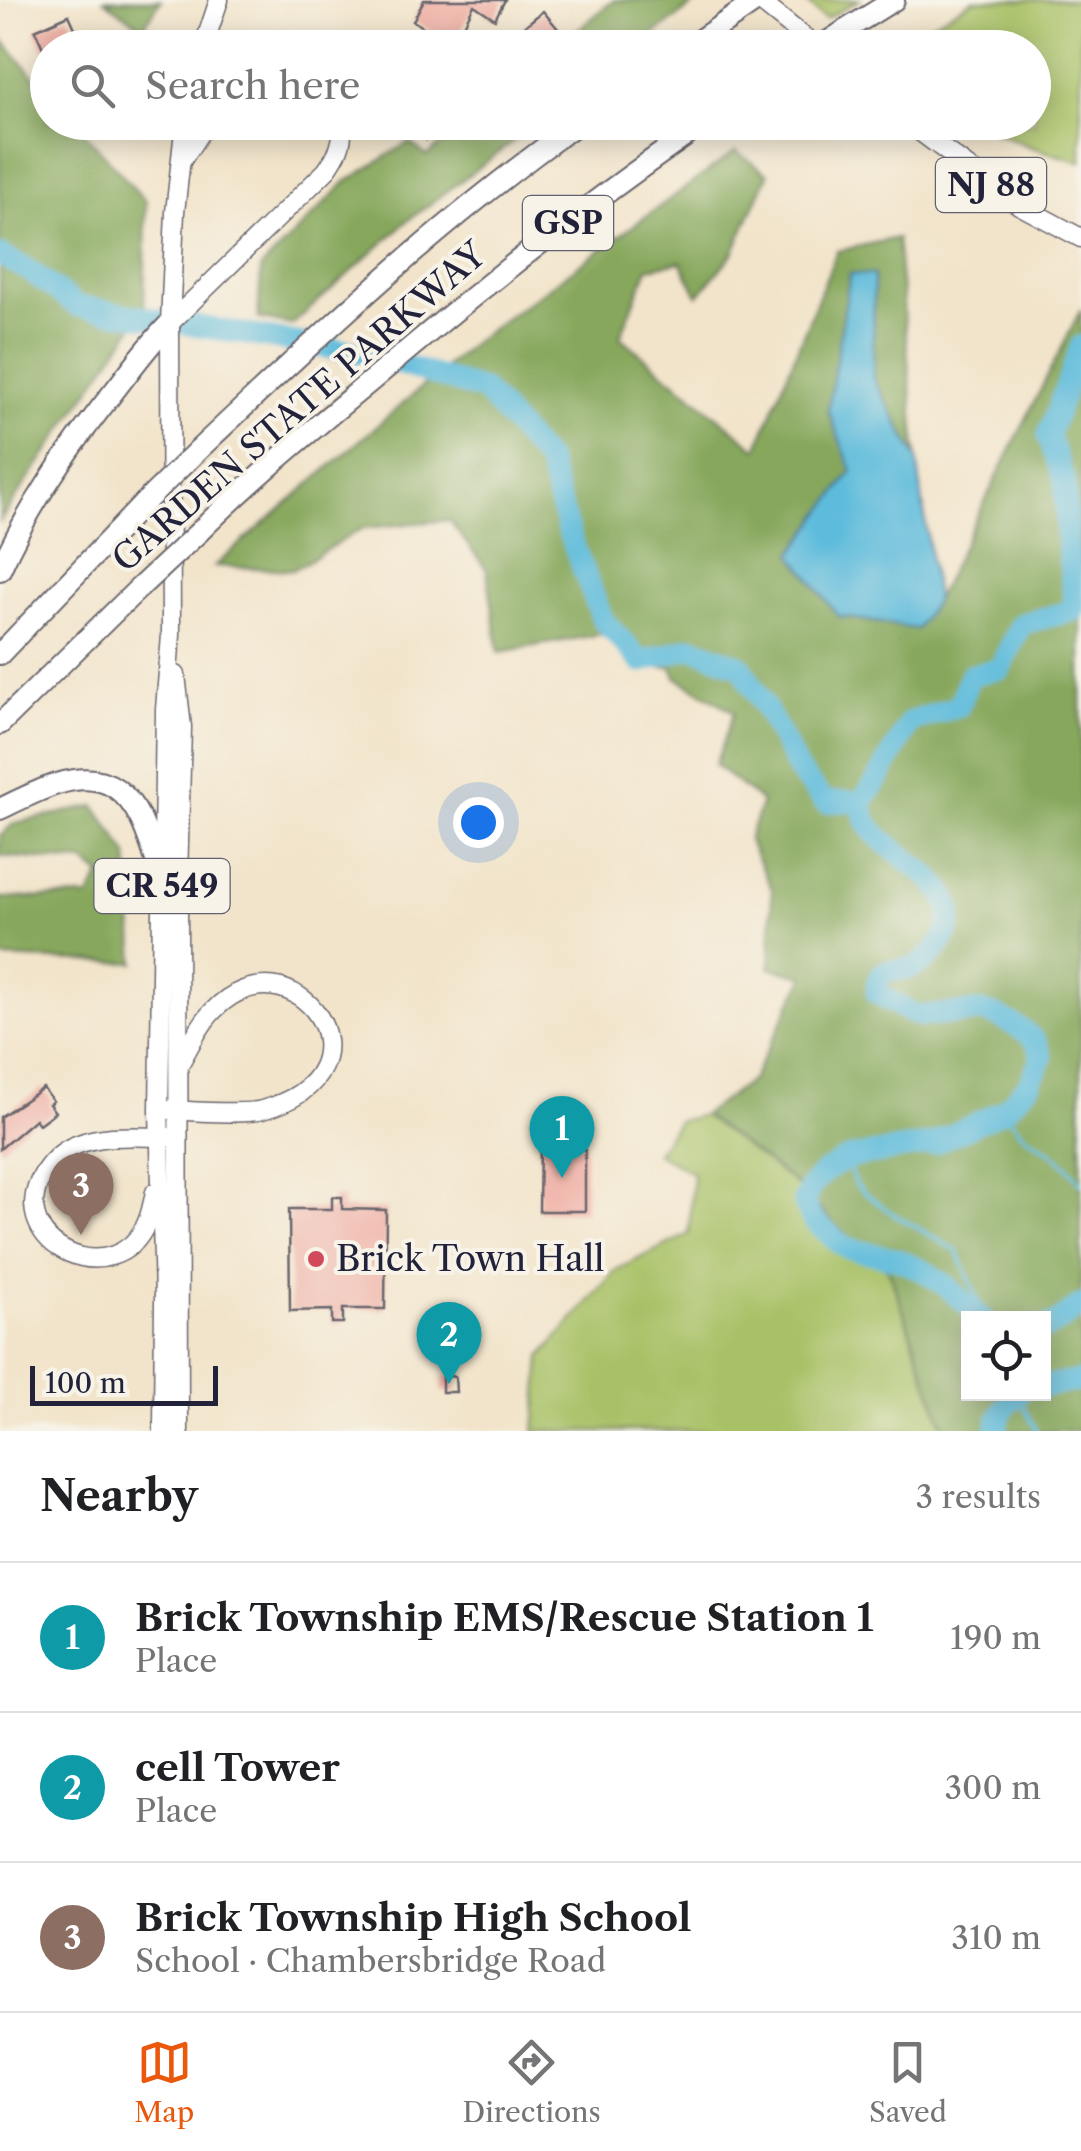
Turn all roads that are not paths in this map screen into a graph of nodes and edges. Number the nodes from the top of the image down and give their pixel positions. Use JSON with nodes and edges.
{"nodes":[{"id":1,"x":219,"y":0,"type":"edge"},
{"id":2,"x":758,"y":0,"type":"edge"},
{"id":3,"x":894,"y":0,"type":"edge"},
{"id":4,"x":209,"y":30,"type":"edge"},
{"id":5,"x":714,"y":30,"type":"edge"},
{"id":6,"x":796,"y":30,"type":"edge"},
{"id":7,"x":846,"y":30,"type":"edge"},
{"id":8,"x":184,"y":140,"type":"edge"},
{"id":9,"x":195,"y":140,"type":"edge"},
{"id":10,"x":342,"y":140,"type":"edge"},
{"id":11,"x":556,"y":140,"type":"edge"},
{"id":12,"x":681,"y":140,"type":"edge"},
{"id":13,"x":932,"y":140,"type":"edge"},
{"id":14,"x":182,"y":161,"type":"junction"},
{"id":15,"x":1081,"y":238,"type":"edge"},
{"id":16,"x":166,"y":332,"type":"junction"},
{"id":17,"x":0,"y":570,"type":"edge"},
{"id":18,"x":171,"y":635,"type":"junction"},
{"id":19,"x":0,"y":654,"type":"edge"},
{"id":20,"x":0,"y":724,"type":"edge"},
{"id":21,"x":0,"y":809,"type":"edge"},
{"id":22,"x":162,"y":880,"type":"junction"},
{"id":23,"x":180,"y":1063,"type":"junction"},
{"id":24,"x":159,"y":1110,"type":"junction"},
{"id":25,"x":178,"y":1110,"type":"junction"},
{"id":26,"x":160,"y":1137,"type":"junction"},
{"id":27,"x":180,"y":1137,"type":"junction"},
{"id":28,"x":161,"y":1172,"type":"junction"},
{"id":29,"x":164,"y":1431,"type":"edge"},
{"id":30,"x":180,"y":1431,"type":"edge"}],
"edges":[{"from":1,"to":4,"type":"main road"},
{"from":2,"to":5,"type":"highway"},
{"from":2,"to":6,"type":"main road"},
{"from":3,"to":7,"type":"highway","bridge":true},
{"from":8,"to":14,"type":"main road","number":"CR 549"},
{"from":9,"to":14,"type":"main road"},
{"from":10,"to":16,"type":"main road"},
{"from":11,"to":19,"type":"highway","name":"GARDEN STATE PARKWAY","number":"GSP","bridge":true},
{"from":12,"to":20,"type":"highway","name":"GARDEN STATE PARKWAY","number":"GSP","bridge":true},
{"from":13,"to":15,"type":"main road","number":"NJ 88"},
{"from":14,"to":16,"type":"main road","number":"CR 549"},
{"from":16,"to":17,"type":"highway"},
{"from":16,"to":18,"type":"main road","number":"CR 549"},
{"from":18,"to":22,"type":"main road","number":"CR 549"},
{"from":18,"to":23,"type":"main road","number":"CR 549"},
{"from":21,"to":22,"type":"highway"},
{"from":22,"to":24,"type":"main road","number":"CR 549"},
{"from":23,"to":25,"type":"main road","number":"CR 549"},
{"from":23,"to":25,"type":"main road"},
{"from":24,"to":25,"type":"main road"},
{"from":24,"to":26,"type":"main road","number":"CR 549"},
{"from":25,"to":27,"type":"main road","number":"CR 549"},
{"from":26,"to":27,"type":"main road"},
{"from":26,"to":28,"type":"main road","number":"CR 549"},
{"from":26,"to":28,"type":"main road"},
{"from":27,"to":30,"type":"main road","number":"CR 549"},
{"from":28,"to":29,"type":"main road","number":"CR 549"}]}
